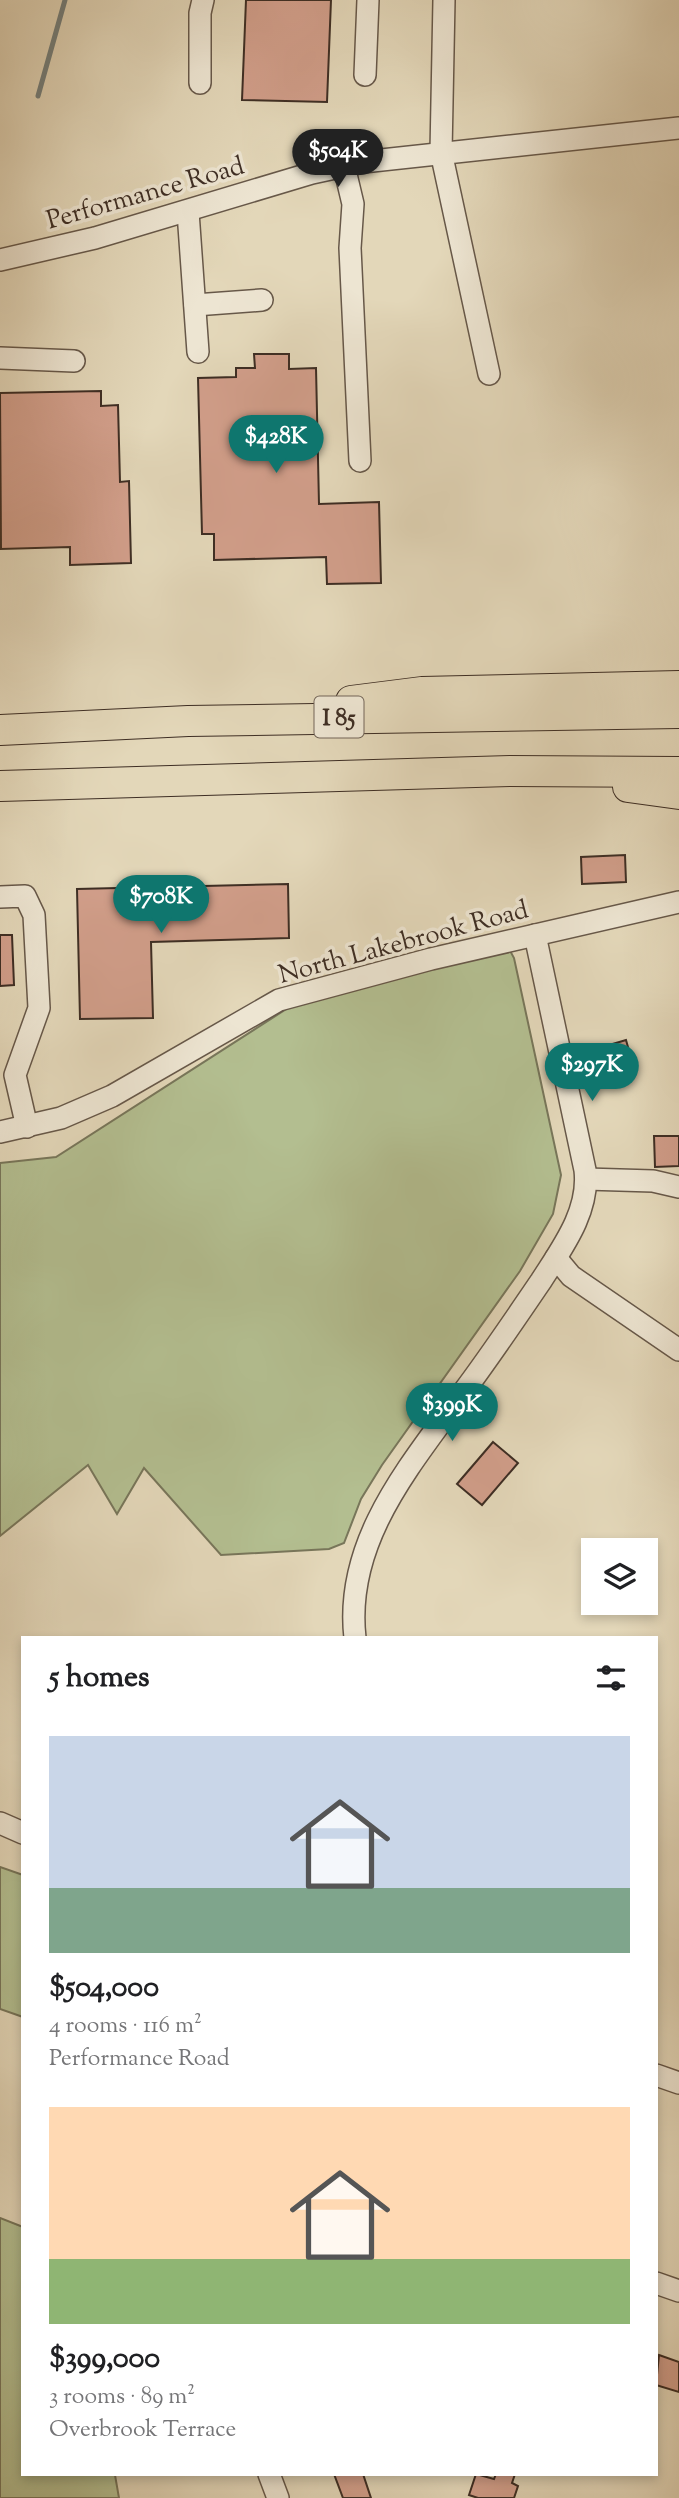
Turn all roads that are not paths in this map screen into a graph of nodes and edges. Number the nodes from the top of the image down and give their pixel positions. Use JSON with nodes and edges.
{"nodes":[{"id":1,"x":203,"y":0,"type":"edge"},
{"id":2,"x":368,"y":0,"type":"edge"},
{"id":3,"x":444,"y":0,"type":"edge"},
{"id":4,"x":365,"y":75,"type":"dead end"},
{"id":5,"x":200,"y":83,"type":"dead end"},
{"id":6,"x":679,"y":128,"type":"edge"},
{"id":7,"x":441,"y":152,"type":"junction"},
{"id":8,"x":344,"y":166,"type":"junction"},
{"id":9,"x":188,"y":212,"type":"junction"},
{"id":10,"x":0,"y":260,"type":"edge"},
{"id":11,"x":262,"y":300,"type":"dead end"},
{"id":12,"x":195,"y":305,"type":"junction"},
{"id":13,"x":198,"y":352,"type":"dead end"},
{"id":14,"x":0,"y":358,"type":"edge"},
{"id":15,"x":74,"y":361,"type":"dead end"},
{"id":16,"x":489,"y":374,"type":"dead end"},
{"id":17,"x":359,"y":461,"type":"dead end"},
{"id":18,"x":679,"y":686,"type":"edge"},
{"id":19,"x":679,"y":713,"type":"edge"},
{"id":20,"x":188,"y":721,"type":"junction"},
{"id":21,"x":0,"y":730,"type":"edge"},
{"id":22,"x":510,"y":771,"type":"junction"},
{"id":23,"x":679,"y":772,"type":"edge"},
{"id":24,"x":0,"y":786,"type":"edge"},
{"id":25,"x":679,"y":794,"type":"edge"},
{"id":26,"x":0,"y":897,"type":"edge"},
{"id":27,"x":679,"y":902,"type":"edge"},
{"id":28,"x":536,"y":935,"type":"junction"},
{"id":29,"x":27,"y":1127,"type":"junction"},
{"id":30,"x":0,"y":1132,"type":"edge"},
{"id":31,"x":586,"y":1179,"type":"junction"},
{"id":32,"x":679,"y":1187,"type":"edge"},
{"id":33,"x":556,"y":1258,"type":"junction"},
{"id":34,"x":679,"y":1350,"type":"edge"},
{"id":35,"x":355,"y":1636,"type":"edge"},
{"id":36,"x":0,"y":1823,"type":"edge"},
{"id":37,"x":21,"y":1832,"type":"edge"},
{"id":38,"x":658,"y":2076,"type":"edge"},
{"id":39,"x":679,"y":2082,"type":"edge"},
{"id":40,"x":658,"y":2284,"type":"edge"},
{"id":41,"x":679,"y":2291,"type":"edge"},
{"id":42,"x":270,"y":2476,"type":"edge"},
{"id":43,"x":278,"y":2498,"type":"edge"}],
"edges":[{"from":1,"to":5,"type":"street"},
{"from":2,"to":4,"type":"street"},
{"from":3,"to":7,"type":"street"},
{"from":6,"to":7,"type":"street","name":"Performance Road"},
{"from":7,"to":8,"type":"street","name":"Performance Road"},
{"from":7,"to":16,"type":"street"},
{"from":8,"to":9,"type":"street","name":"Performance Road"},
{"from":8,"to":17,"type":"street"},
{"from":9,"to":10,"type":"street","name":"Performance Road"},
{"from":9,"to":12,"type":"street"},
{"from":11,"to":12,"type":"street"},
{"from":12,"to":13,"type":"street"},
{"from":14,"to":15,"type":"street"},
{"from":18,"to":20,"type":"highway"},
{"from":19,"to":20,"type":"highway","number":"I 85"},
{"from":20,"to":21,"type":"highway","number":"I 85"},
{"from":22,"to":23,"type":"highway","number":"I 85"},
{"from":22,"to":24,"type":"highway","number":"I 85"},
{"from":22,"to":25,"type":"highway"},
{"from":26,"to":29,"type":"street"},
{"from":27,"to":28,"type":"street","name":"North Lakebrook Road"},
{"from":28,"to":29,"type":"street","name":"North Lakebrook Road"},
{"from":28,"to":31,"type":"street"},
{"from":29,"to":30,"type":"street","name":"North Lakebrook Road"},
{"from":31,"to":32,"type":"street"},
{"from":31,"to":33,"type":"street"},
{"from":33,"to":34,"type":"street"},
{"from":33,"to":35,"type":"street"},
{"from":36,"to":37,"type":"street"},
{"from":38,"to":39,"type":"street"},
{"from":40,"to":41,"type":"street"},
{"from":42,"to":43,"type":"street"}]}
